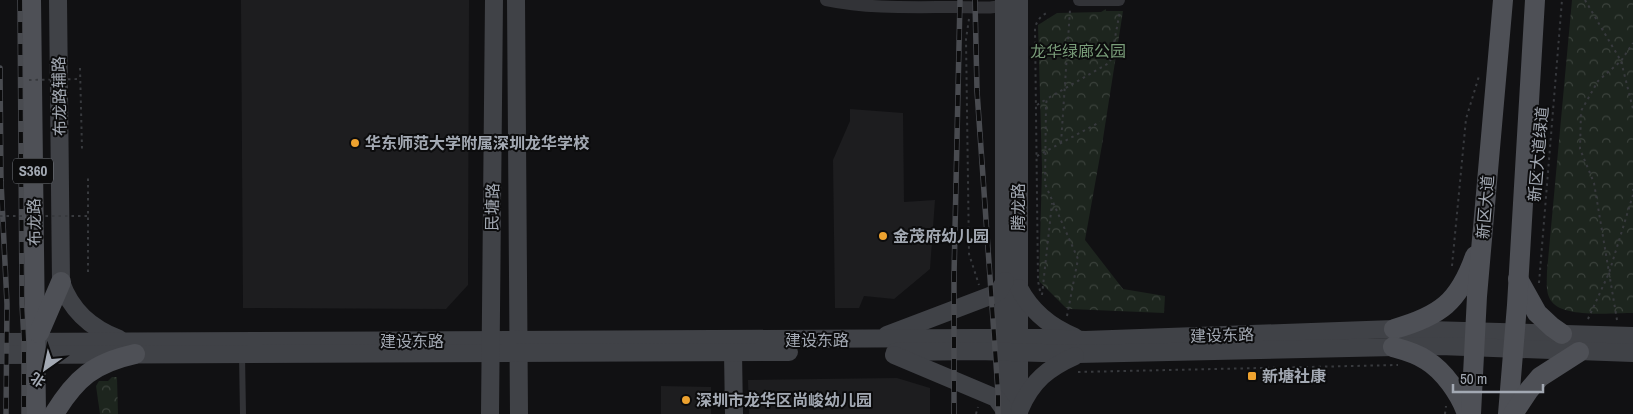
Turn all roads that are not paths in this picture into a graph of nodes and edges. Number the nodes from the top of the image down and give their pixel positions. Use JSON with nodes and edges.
{"nodes":[{"id":1,"x":31,"y":0,"type":"edge"},
{"id":2,"x":58,"y":0,"type":"edge"},
{"id":3,"x":494,"y":0,"type":"edge"},
{"id":4,"x":523,"y":0,"type":"edge"},
{"id":5,"x":826,"y":0,"type":"edge"},
{"id":6,"x":1080,"y":0,"type":"edge"},
{"id":7,"x":1535,"y":0,"type":"edge"},
{"id":8,"x":1011,"y":1,"type":"edge"},
{"id":9,"x":1503,"y":2,"type":"edge"},
{"id":10,"x":1120,"y":5,"type":"edge"},
{"id":11,"x":516,"y":8,"type":"edge"},
{"id":12,"x":1483,"y":230,"type":"junction"},
{"id":13,"x":1518,"y":278,"type":"junction"},
{"id":14,"x":60,"y":282,"type":"junction"},
{"id":15,"x":1011,"y":284,"type":"junction"},
{"id":16,"x":1562,"y":334,"type":"junction"},
{"id":17,"x":1633,"y":336,"type":"edge"},
{"id":18,"x":1393,"y":338,"type":"junction"},
{"id":19,"x":1475,"y":339,"type":"junction"},
{"id":20,"x":1514,"y":341,"type":"junction"},
{"id":21,"x":0,"y":342,"type":"edge"},
{"id":22,"x":1012,"y":345,"type":"junction"},
{"id":23,"x":881,"y":346,"type":"junction"},
{"id":24,"x":129,"y":347,"type":"junction"},
{"id":25,"x":490,"y":347,"type":"junction"},
{"id":26,"x":518,"y":347,"type":"junction"},
{"id":27,"x":1081,"y":347,"type":"junction"},
{"id":28,"x":35,"y":348,"type":"junction"},
{"id":29,"x":733,"y":352,"type":"junction"},
{"id":30,"x":1579,"y":352,"type":"junction"},
{"id":31,"x":1633,"y":353,"type":"edge"},
{"id":32,"x":242,"y":354,"type":"junction"},
{"id":33,"x":0,"y":355,"type":"edge"},
{"id":34,"x":1013,"y":412,"type":"edge"},
{"id":35,"x":36,"y":414,"type":"edge"},
{"id":36,"x":54,"y":414,"type":"edge"},
{"id":37,"x":243,"y":414,"type":"edge"},
{"id":38,"x":490,"y":414,"type":"edge"},
{"id":39,"x":519,"y":414,"type":"edge"},
{"id":40,"x":734,"y":414,"type":"edge"},
{"id":41,"x":1467,"y":414,"type":"edge"},
{"id":42,"x":1471,"y":414,"type":"edge"},
{"id":43,"x":1508,"y":414,"type":"edge"},
{"id":44,"x":1513,"y":414,"type":"edge"}],
"edges":[{"from":1,"to":28,"type":"main road","name":"布龙路","number":"S360"},
{"from":2,"to":14,"type":"main road","name":"布龙路辅路"},
{"from":3,"to":25,"type":"main road","name":"民塘路"},
{"from":4,"to":11,"type":"street"},
{"from":5,"to":8,"type":"street"},
{"from":6,"to":10,"type":"street"},
{"from":7,"to":13,"type":"main road"},
{"from":8,"to":15,"type":"main road","name":"腾龙路"},
{"from":9,"to":12,"type":"main road","name":"新区大道"},
{"from":11,"to":26,"type":"main road","name":"民塘路"},
{"from":12,"to":18,"type":"main road"},
{"from":12,"to":19,"type":"main road","name":"新区大道"},
{"from":13,"to":16,"type":"main road"},
{"from":13,"to":20,"type":"main road"},
{"from":14,"to":24,"type":"main road"},
{"from":14,"to":28,"type":"main road"},
{"from":15,"to":22,"type":"main road","name":"腾龙路"},
{"from":15,"to":23,"type":"main road"},
{"from":15,"to":27,"type":"main road"},
{"from":16,"to":17,"type":"main road","name":"建设东路"},
{"from":16,"to":20,"type":"main road","name":"建设东路"},
{"from":18,"to":19,"type":"main road","name":"建设东路"},
{"from":18,"to":27,"type":"main road","name":"建设东路"},
{"from":18,"to":41,"type":"main road"},
{"from":19,"to":20,"type":"main road","name":"建设东路"},
{"from":19,"to":42,"type":"main road","name":"新区大道"},
{"from":20,"to":30,"type":"main road","name":"建设东路"},
{"from":20,"to":43,"type":"main road"},
{"from":21,"to":28,"type":"main road","name":"建设东路"},
{"from":22,"to":23,"type":"main road","name":"建设东路"},
{"from":22,"to":27,"type":"main road","name":"建设东路"},
{"from":22,"to":34,"type":"main road","name":"腾龙路"},
{"from":23,"to":26,"type":"main road","name":"建设东路"},
{"from":23,"to":29,"type":"main road","name":"建设东路"},
{"from":23,"to":34,"type":"main road"},
{"from":24,"to":25,"type":"main road","name":"建设东路"},
{"from":24,"to":28,"type":"main road","name":"建设东路"},
{"from":24,"to":32,"type":"main road","name":"建设东路"},
{"from":24,"to":36,"type":"main road"},
{"from":25,"to":26,"type":"main road","name":"建设东路"},
{"from":25,"to":32,"type":"main road","name":"建设东路"},
{"from":25,"to":38,"type":"main road","name":"民塘路"},
{"from":26,"to":29,"type":"main road","name":"建设东路"},
{"from":26,"to":39,"type":"main road","name":"民塘路"},
{"from":27,"to":34,"type":"main road"},
{"from":28,"to":33,"type":"main road","name":"建设东路"},
{"from":28,"to":35,"type":"main road","name":"布龙路","number":"S360"},
{"from":29,"to":40,"type":"main road"},
{"from":30,"to":31,"type":"main road","name":"建设东路"},
{"from":30,"to":44,"type":"main road"},
{"from":32,"to":37,"type":"lane"}]}
